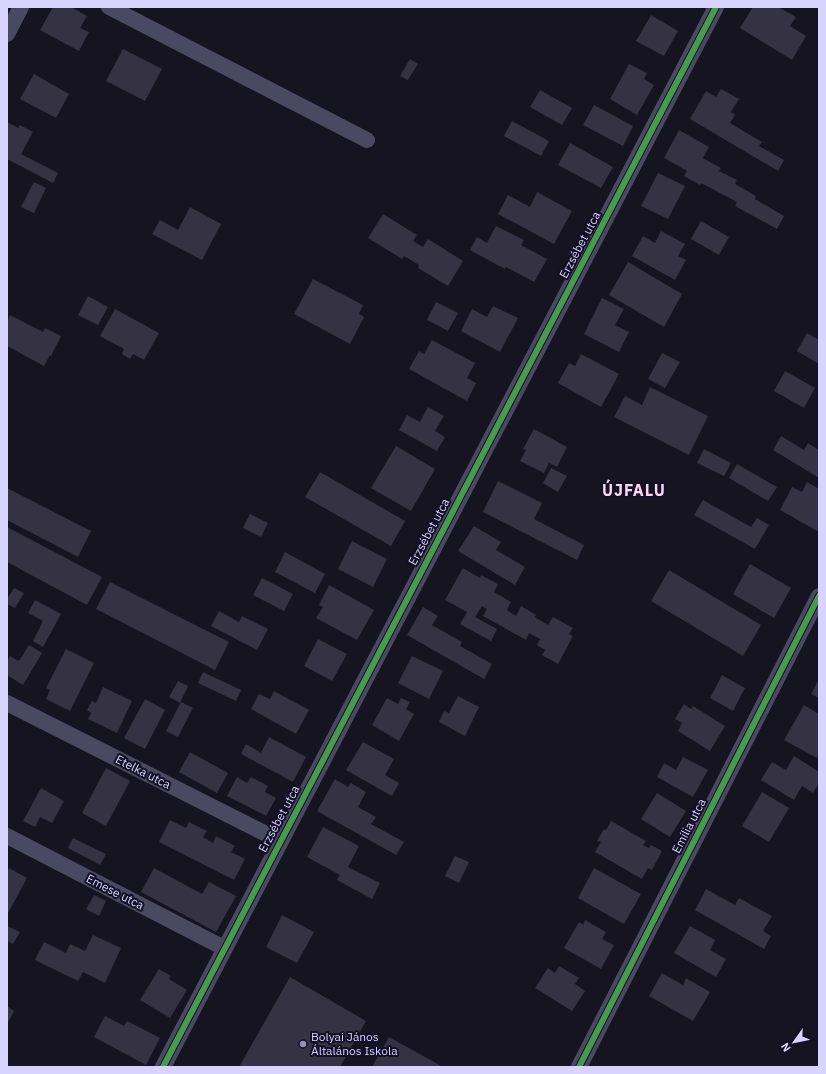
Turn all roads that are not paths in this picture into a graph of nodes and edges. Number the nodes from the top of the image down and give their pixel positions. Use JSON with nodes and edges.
{"nodes":[{"id":1,"x":109,"y":7,"type":"edge"},
{"id":2,"x":716,"y":7,"type":"edge"},
{"id":3,"x":14,"y":14,"type":"edge"},
{"id":4,"x":7,"y":34,"type":"edge"},
{"id":5,"x":367,"y":140,"type":"dead end"},
{"id":6,"x":819,"y":596,"type":"edge"},
{"id":7,"x":7,"y":703,"type":"edge"},
{"id":8,"x":7,"y":836,"type":"edge"},
{"id":9,"x":280,"y":841,"type":"junction"},
{"id":10,"x":224,"y":948,"type":"junction"},
{"id":11,"x":163,"y":1067,"type":"edge"},
{"id":12,"x":579,"y":1067,"type":"edge"}],
"edges":[{"from":1,"to":5,"type":"street"},
{"from":2,"to":9,"type":"street","name":"Erzsébet utca"},
{"from":3,"to":4,"type":"street"},
{"from":6,"to":12,"type":"street","name":"Emília utca"},
{"from":7,"to":9,"type":"street","name":"Etelka utca"},
{"from":8,"to":10,"type":"street","name":"Emese utca"},
{"from":9,"to":10,"type":"street","name":"Erzsébet utca"},
{"from":10,"to":11,"type":"street","name":"Erzsébet utca"}]}
